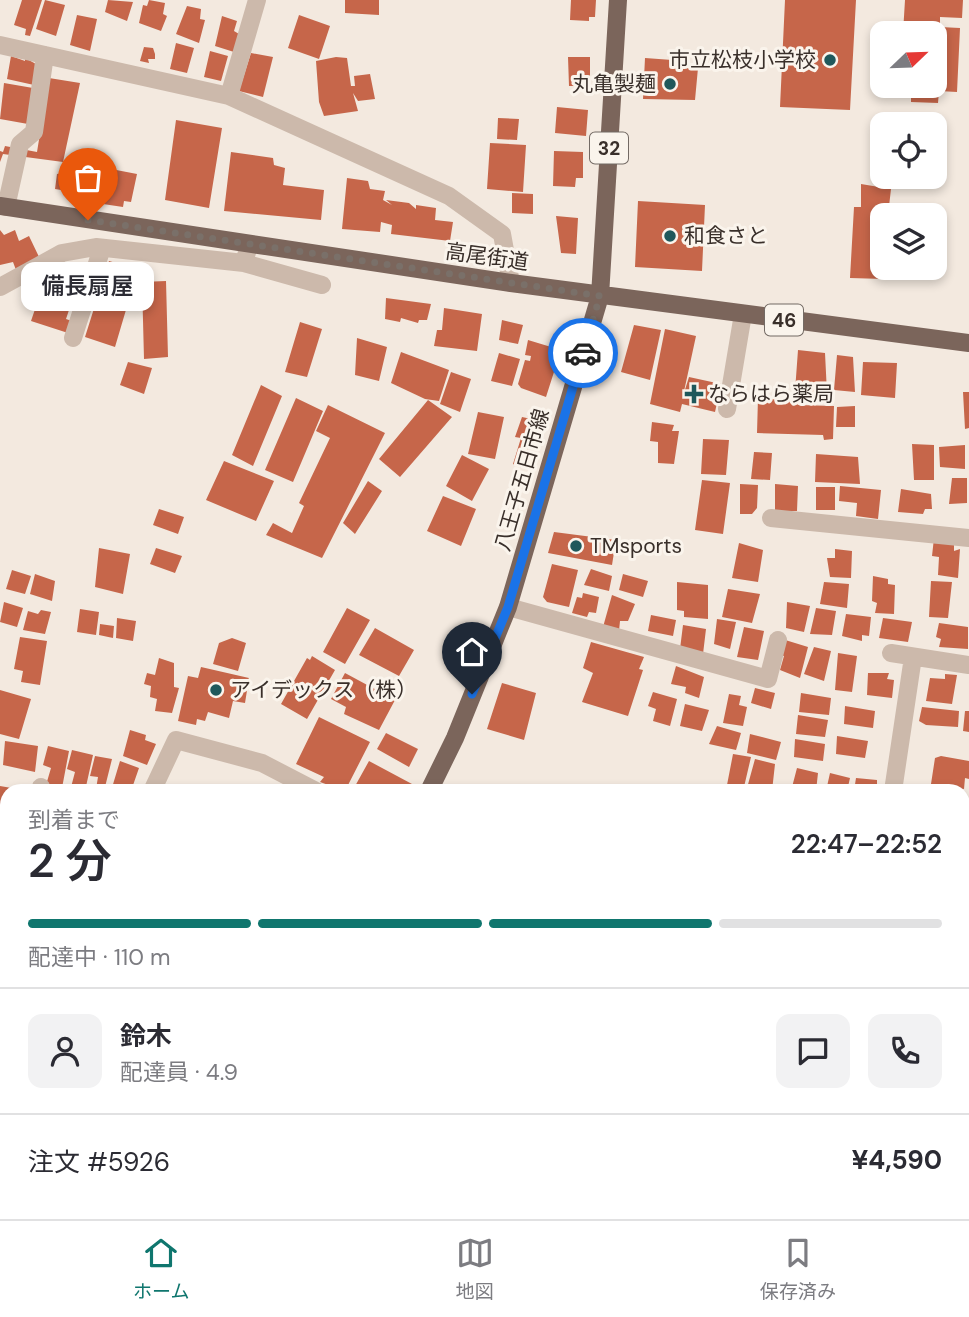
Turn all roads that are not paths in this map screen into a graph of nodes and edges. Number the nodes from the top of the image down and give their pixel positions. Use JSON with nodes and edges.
{"nodes":[{"id":1,"x":257,"y":0,"type":"edge"},
{"id":2,"x":618,"y":0,"type":"edge"},
{"id":3,"x":0,"y":45,"type":"edge"},
{"id":4,"x":45,"y":55,"type":"junction"},
{"id":5,"x":229,"y":96,"type":"junction"},
{"id":6,"x":3,"y":206,"type":"edge"},
{"id":7,"x":102,"y":248,"type":"junction"},
{"id":8,"x":246,"y":254,"type":"junction"},
{"id":9,"x":511,"y":283,"type":"junction"},
{"id":10,"x":322,"y":285,"type":"dead end"},
{"id":11,"x":0,"y":287,"type":"edge"},
{"id":12,"x":600,"y":296,"type":"junction"},
{"id":13,"x":743,"y":314,"type":"junction"},
{"id":14,"x":73,"y":338,"type":"dead end"},
{"id":15,"x":969,"y":343,"type":"edge"},
{"id":16,"x":727,"y":409,"type":"dead end"},
{"id":17,"x":771,"y":517,"type":"dead end"},
{"id":18,"x":969,"y":538,"type":"edge"},
{"id":19,"x":508,"y":607,"type":"junction"},
{"id":20,"x":778,"y":640,"type":"dead end"},
{"id":21,"x":891,"y":653,"type":"dead end"},
{"id":22,"x":913,"y":657,"type":"junction"},
{"id":23,"x":969,"y":664,"type":"edge"},
{"id":24,"x":155,"y":784,"type":"edge"},
{"id":25,"x":302,"y":784,"type":"edge"},
{"id":26,"x":432,"y":784,"type":"edge"},
{"id":27,"x":894,"y":784,"type":"edge"}],
"edges":[{"from":1,"to":5,"type":"street"},
{"from":2,"to":12,"type":"main road","name":"八王子五日市線","number":"32"},
{"from":3,"to":4,"type":"street"},
{"from":4,"to":5,"type":"street"},
{"from":4,"to":6,"type":"street"},
{"from":5,"to":9,"type":"street"},
{"from":6,"to":8,"type":"main road","name":"高尾街道","number":"46"},
{"from":7,"to":8,"type":"street"},
{"from":7,"to":11,"type":"street"},
{"from":7,"to":14,"type":"street"},
{"from":8,"to":9,"type":"main road","name":"高尾街道","number":"46"},
{"from":8,"to":10,"type":"street"},
{"from":9,"to":12,"type":"main road","name":"高尾街道","number":"46"},
{"from":12,"to":13,"type":"main road","name":"高尾街道","number":"46"},
{"from":12,"to":19,"type":"main road","name":"八王子五日市線","number":"32"},
{"from":13,"to":15,"type":"main road","name":"高尾街道","number":"46"},
{"from":13,"to":16,"type":"street"},
{"from":17,"to":18,"type":"street"},
{"from":19,"to":20,"type":"street"},
{"from":19,"to":26,"type":"main road","name":"八王子五日市線","number":"32"},
{"from":21,"to":22,"type":"street"},
{"from":22,"to":23,"type":"street"},
{"from":22,"to":27,"type":"street"},
{"from":24,"to":25,"type":"street"}]}
